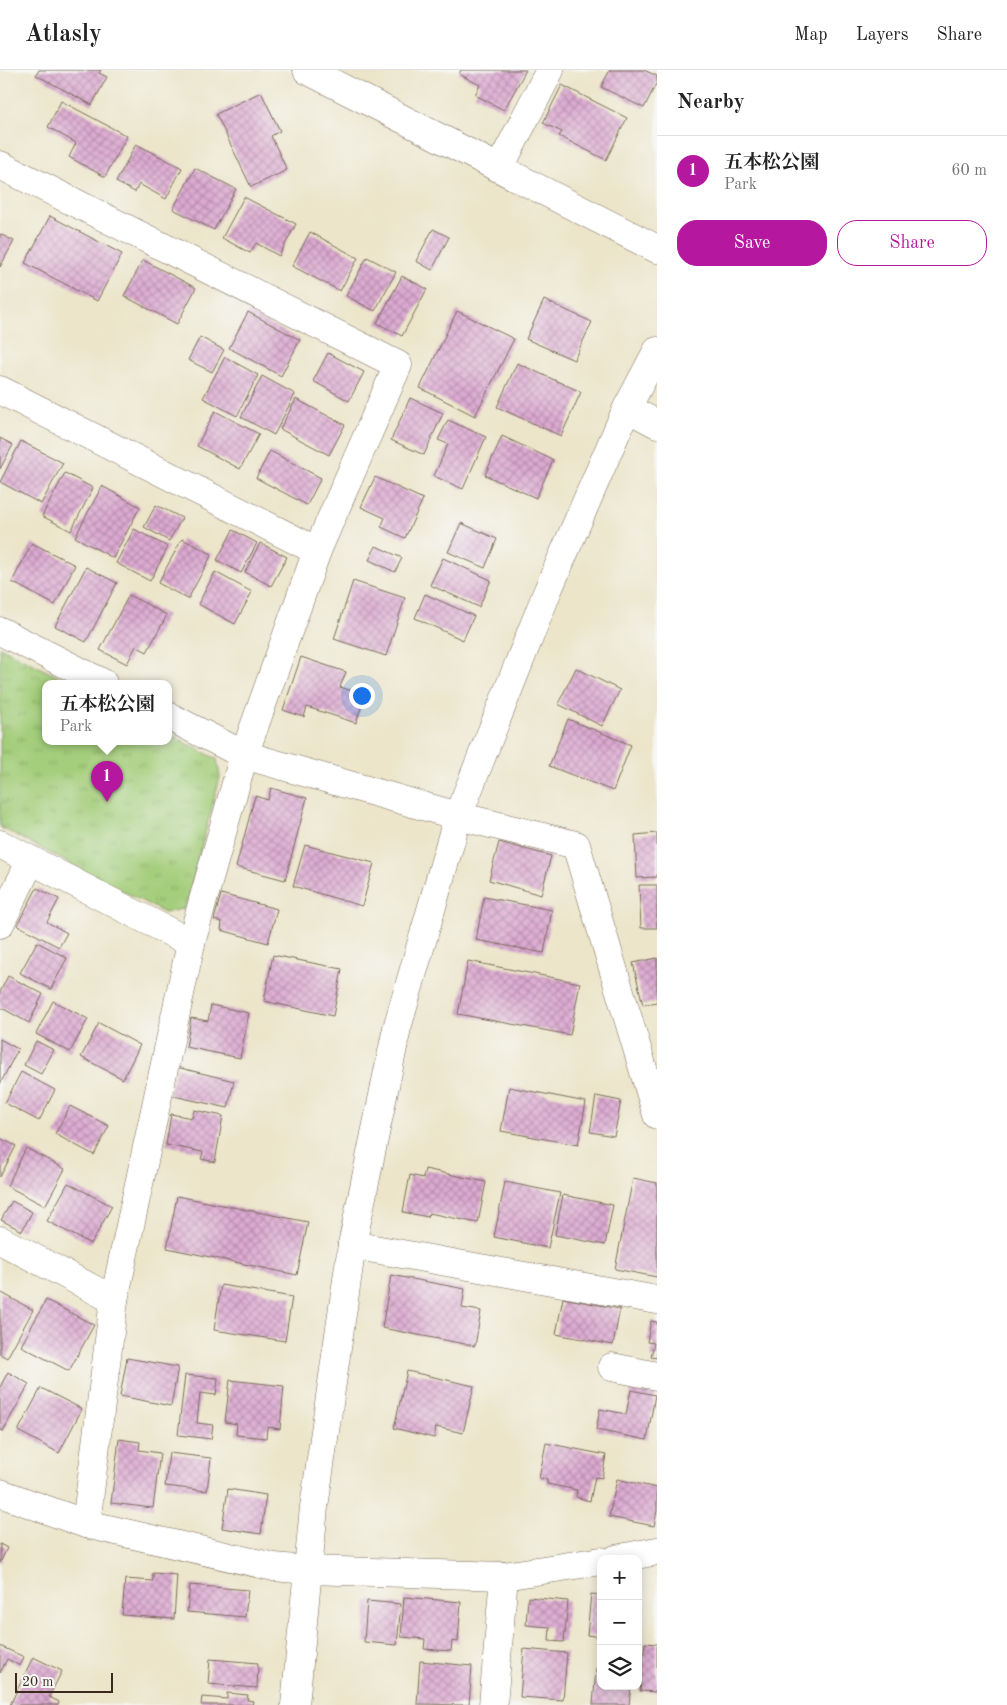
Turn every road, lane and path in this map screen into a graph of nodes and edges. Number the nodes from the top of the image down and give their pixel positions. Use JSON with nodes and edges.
{"nodes":[{"id":1,"x":307,"y":70,"type":"edge"},
{"id":2,"x":550,"y":70,"type":"edge"},
{"id":3,"x":0,"y":165,"type":"edge"},
{"id":4,"x":500,"y":167,"type":"junction"},
{"id":5,"x":657,"y":249,"type":"edge"},
{"id":6,"x":657,"y":351,"type":"edge"},
{"id":7,"x":0,"y":390,"type":"edge"},
{"id":8,"x":627,"y":408,"type":"junction"},
{"id":9,"x":657,"y":424,"type":"edge"},
{"id":10,"x":317,"y":551,"type":"junction"},
{"id":11,"x":0,"y":631,"type":"edge"},
{"id":12,"x":98,"y":680,"type":"edge"},
{"id":13,"x":172,"y":718,"type":"edge"},
{"id":14,"x":244,"y":755,"type":"junction"},
{"id":15,"x":458,"y":816,"type":"junction"},
{"id":16,"x":0,"y":844,"type":"edge"},
{"id":17,"x":31,"y":860,"type":"junction"},
{"id":18,"x":0,"y":924,"type":"edge"},
{"id":19,"x":191,"y":943,"type":"junction"},
{"id":20,"x":647,"y":1048,"type":"edge"},
{"id":21,"x":657,"y":1115,"type":"edge"},
{"id":22,"x":0,"y":1240,"type":"edge"},
{"id":23,"x":352,"y":1245,"type":"junction"},
{"id":24,"x":114,"y":1300,"type":"junction"},
{"id":25,"x":657,"y":1300,"type":"edge"},
{"id":26,"x":612,"y":1367,"type":"dead end"},
{"id":27,"x":657,"y":1376,"type":"edge"},
{"id":28,"x":0,"y":1493,"type":"edge"},
{"id":29,"x":86,"y":1524,"type":"junction"},
{"id":30,"x":657,"y":1551,"type":"edge"},
{"id":31,"x":636,"y":1555,"type":"edge"},
{"id":32,"x":597,"y":1562,"type":"edge"},
{"id":33,"x":307,"y":1570,"type":"junction"},
{"id":34,"x":504,"y":1576,"type":"junction"},
{"id":35,"x":295,"y":1705,"type":"edge"},
{"id":36,"x":493,"y":1705,"type":"edge"}],
"edges":[{"from":1,"to":4,"type":"street"},
{"from":2,"to":4,"type":"street"},
{"from":3,"to":10,"type":"street"},
{"from":4,"to":5,"type":"street"},
{"from":6,"to":8,"type":"street"},
{"from":7,"to":10,"type":"street"},
{"from":8,"to":9,"type":"street"},
{"from":8,"to":15,"type":"street"},
{"from":10,"to":14,"type":"street"},
{"from":11,"to":12,"type":"street"},
{"from":13,"to":14,"type":"street"},
{"from":14,"to":15,"type":"street"},
{"from":14,"to":19,"type":"street"},
{"from":15,"to":20,"type":"street"},
{"from":15,"to":23,"type":"street"},
{"from":16,"to":17,"type":"street"},
{"from":17,"to":18,"type":"street"},
{"from":17,"to":19,"type":"street"},
{"from":19,"to":24,"type":"street"},
{"from":20,"to":21,"type":"street"},
{"from":22,"to":24,"type":"street"},
{"from":23,"to":25,"type":"street"},
{"from":23,"to":33,"type":"street"},
{"from":24,"to":29,"type":"street"},
{"from":26,"to":27,"type":"street"},
{"from":28,"to":29,"type":"street"},
{"from":29,"to":33,"type":"street"},
{"from":30,"to":31,"type":"street"},
{"from":32,"to":34,"type":"street"},
{"from":33,"to":34,"type":"street"},
{"from":33,"to":35,"type":"street"},
{"from":34,"to":36,"type":"street"}]}
